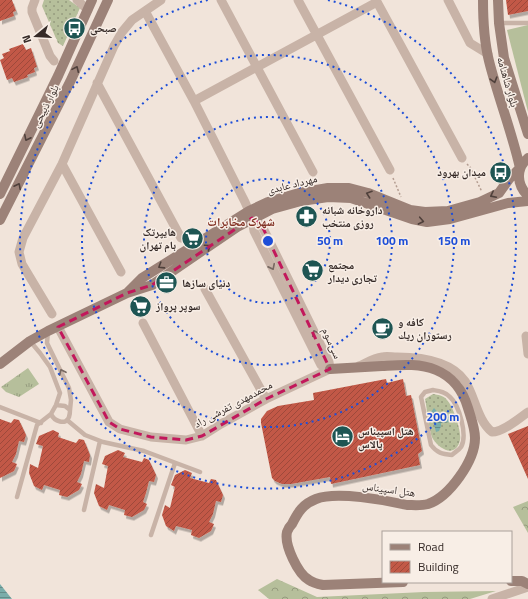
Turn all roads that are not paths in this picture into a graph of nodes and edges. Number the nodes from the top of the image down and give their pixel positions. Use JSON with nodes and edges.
{"nodes":[{"id":1,"x":35,"y":0,"type":"edge"},
{"id":2,"x":77,"y":0,"type":"edge"},
{"id":3,"x":92,"y":0,"type":"edge"},
{"id":4,"x":108,"y":0,"type":"edge"},
{"id":5,"x":161,"y":0,"type":"edge"},
{"id":6,"x":221,"y":0,"type":"edge"},
{"id":7,"x":298,"y":0,"type":"edge"},
{"id":8,"x":448,"y":0,"type":"edge"},
{"id":9,"x":483,"y":0,"type":"edge"},
{"id":10,"x":498,"y":0,"type":"edge"},
{"id":11,"x":377,"y":1,"type":"edge"},
{"id":12,"x":88,"y":10,"type":"junction"},
{"id":13,"x":145,"y":11,"type":"junction"},
{"id":14,"x":499,"y":23,"type":"junction"},
{"id":15,"x":528,"y":23,"type":"edge"},
{"id":16,"x":316,"y":35,"type":"junction"},
{"id":17,"x":488,"y":54,"type":"junction"},
{"id":18,"x":54,"y":61,"type":"dead end"},
{"id":19,"x":256,"y":67,"type":"junction"},
{"id":20,"x":97,"y":84,"type":"junction"},
{"id":21,"x":194,"y":101,"type":"junction"},
{"id":22,"x":528,"y":134,"type":"edge"},
{"id":23,"x":462,"y":158,"type":"dead end"},
{"id":24,"x":528,"y":158,"type":"edge"},
{"id":25,"x":62,"y":164,"type":"junction"},
{"id":26,"x":520,"y":168,"type":"junction"},
{"id":27,"x":390,"y":170,"type":"road end"},
{"id":28,"x":313,"y":172,"type":"dead end"},
{"id":29,"x":0,"y":194,"type":"edge"},
{"id":30,"x":528,"y":196,"type":"edge"},
{"id":31,"x":528,"y":201,"type":"edge"},
{"id":32,"x":251,"y":215,"type":"junction"},
{"id":33,"x":0,"y":220,"type":"edge"},
{"id":34,"x":181,"y":238,"type":"dead end"},
{"id":35,"x":121,"y":272,"type":"dead end"},
{"id":36,"x":205,"y":289,"type":"dead end"},
{"id":37,"x":52,"y":314,"type":"dead end"},
{"id":38,"x":143,"y":323,"type":"dead end"},
{"id":39,"x":58,"y":326,"type":"junction"},
{"id":40,"x":48,"y":331,"type":"junction"},
{"id":41,"x":526,"y":336,"type":"dead end"},
{"id":42,"x":30,"y":341,"type":"junction"},
{"id":43,"x":528,"y":354,"type":"edge"},
{"id":44,"x":0,"y":364,"type":"edge"},
{"id":45,"x":357,"y":367,"type":"junction"},
{"id":46,"x":330,"y":369,"type":"junction"},
{"id":47,"x":266,"y":399,"type":"junction"},
{"id":48,"x":461,"y":404,"type":"junction"},
{"id":49,"x":56,"y":405,"type":"junction"},
{"id":50,"x":0,"y":407,"type":"edge"},
{"id":51,"x":70,"y":410,"type":"junction"},
{"id":52,"x":528,"y":412,"type":"edge"},
{"id":53,"x":51,"y":414,"type":"junction"},
{"id":54,"x":67,"y":420,"type":"junction"},
{"id":55,"x":40,"y":423,"type":"junction"},
{"id":56,"x":467,"y":424,"type":"junction"},
{"id":57,"x":202,"y":436,"type":"junction"},
{"id":58,"x":100,"y":441,"type":"junction"},
{"id":59,"x":174,"y":463,"type":"junction"},
{"id":60,"x":200,"y":472,"type":"dead end"},
{"id":61,"x":17,"y":497,"type":"dead end"},
{"id":62,"x":84,"y":510,"type":"dead end"},
{"id":63,"x":151,"y":535,"type":"dead end"},
{"id":64,"x":512,"y":581,"type":"edge"},
{"id":65,"x":382,"y":583,"type":"edge"},
{"id":66,"x":528,"y":586,"type":"edge"},
{"id":67,"x":492,"y":599,"type":"edge"}],
"edges":[{"from":1,"to":18,"type":"street"},
{"from":2,"to":12,"type":"street"},
{"from":3,"to":12,"type":"street","name":"بلوار ذبیحی"},
{"from":33,"to":4,"type":"street","name":"بلوار ذبیحی","one_way":true},
{"from":5,"to":13,"type":"street"},
{"from":6,"to":19,"type":"street"},
{"from":7,"to":16,"type":"street"},
{"from":8,"to":17,"type":"street"},
{"from":9,"to":17,"type":"street","name":"بلوار شاهنامه"},
{"from":10,"to":14,"type":"street","name":"بلوار شاهنامه"},
{"from":11,"to":16,"type":"street"},
{"from":11,"to":23,"type":"street"},
{"from":12,"to":29,"type":"street","name":"بلوار ذبیحی","one_way":true},
{"from":13,"to":20,"type":"street"},
{"from":13,"to":21,"type":"street","name":"سی‌سوم"},
{"from":14,"to":15,"type":"lane"},
{"from":14,"to":22,"type":"street","name":"بلوار شاهنامه"},
{"from":16,"to":19,"type":"street"},
{"from":16,"to":27,"type":"street"},
{"from":17,"to":26,"type":"street","name":"بلوار شاهنامه","one_way":true},
{"from":19,"to":21,"type":"street"},
{"from":19,"to":28,"type":"street"},
{"from":20,"to":25,"type":"street"},
{"from":20,"to":34,"type":"street"},
{"from":21,"to":32,"type":"street","name":"سی‌سوم"},
{"from":24,"to":26,"type":"street"},
{"from":25,"to":35,"type":"street"},
{"from":25,"to":37,"type":"street"},
{"from":26,"to":30,"type":"street"},
{"from":26,"to":32,"type":"street","name":"مهرداد عابدی","one_way":true},
{"from":32,"to":31,"type":"street","name":"مهرداد عابدی","one_way":true},
{"from":32,"to":39,"type":"street","name":"مهرداد عابدی"},
{"from":32,"to":46,"type":"street","name":"سی‌سوم"},
{"from":36,"to":47,"type":"street"},
{"from":38,"to":57,"type":"street"},
{"from":39,"to":40,"type":"street","name":"مهرداد عابدی"},
{"from":39,"to":57,"type":"street","name":"محمدمهدی تفرشی راد"},
{"from":40,"to":42,"type":"street","name":"مهرداد عابدی"},
{"from":51,"to":40,"type":"lane","one_way":true},
{"from":41,"to":43,"type":"street"},
{"from":42,"to":44,"type":"street","name":"مهرداد عابدی"},
{"from":42,"to":49,"type":"lane"},
{"from":45,"to":46,"type":"street","name":"هتل اسپیناس"},
{"from":45,"to":48,"type":"street","name":"هتل اسپیناس"},
{"from":45,"to":52,"type":"street"},
{"from":46,"to":47,"type":"street","name":"محمدمهدی تفرشی راد"},
{"from":47,"to":57,"type":"street","name":"محمدمهدی تفرشی راد"},
{"from":48,"to":56,"type":"street","name":"هتل اسپیناس"},
{"from":48,"to":56,"type":"lane"},
{"from":49,"to":51,"type":"lane"},
{"from":49,"to":53,"type":"lane"},
{"from":50,"to":55,"type":"lane"},
{"from":51,"to":54,"type":"lane"},
{"from":53,"to":54,"type":"lane"},
{"from":53,"to":55,"type":"lane"},
{"from":54,"to":58,"type":"lane"},
{"from":55,"to":61,"type":"lane"},
{"from":56,"to":65,"type":"street","name":"هتل اسپیناس"},
{"from":58,"to":59,"type":"lane"},
{"from":58,"to":62,"type":"lane"},
{"from":59,"to":60,"type":"lane"},
{"from":59,"to":63,"type":"lane"},
{"from":64,"to":66,"type":"street"},
{"from":66,"to":67,"type":"street"}]}
